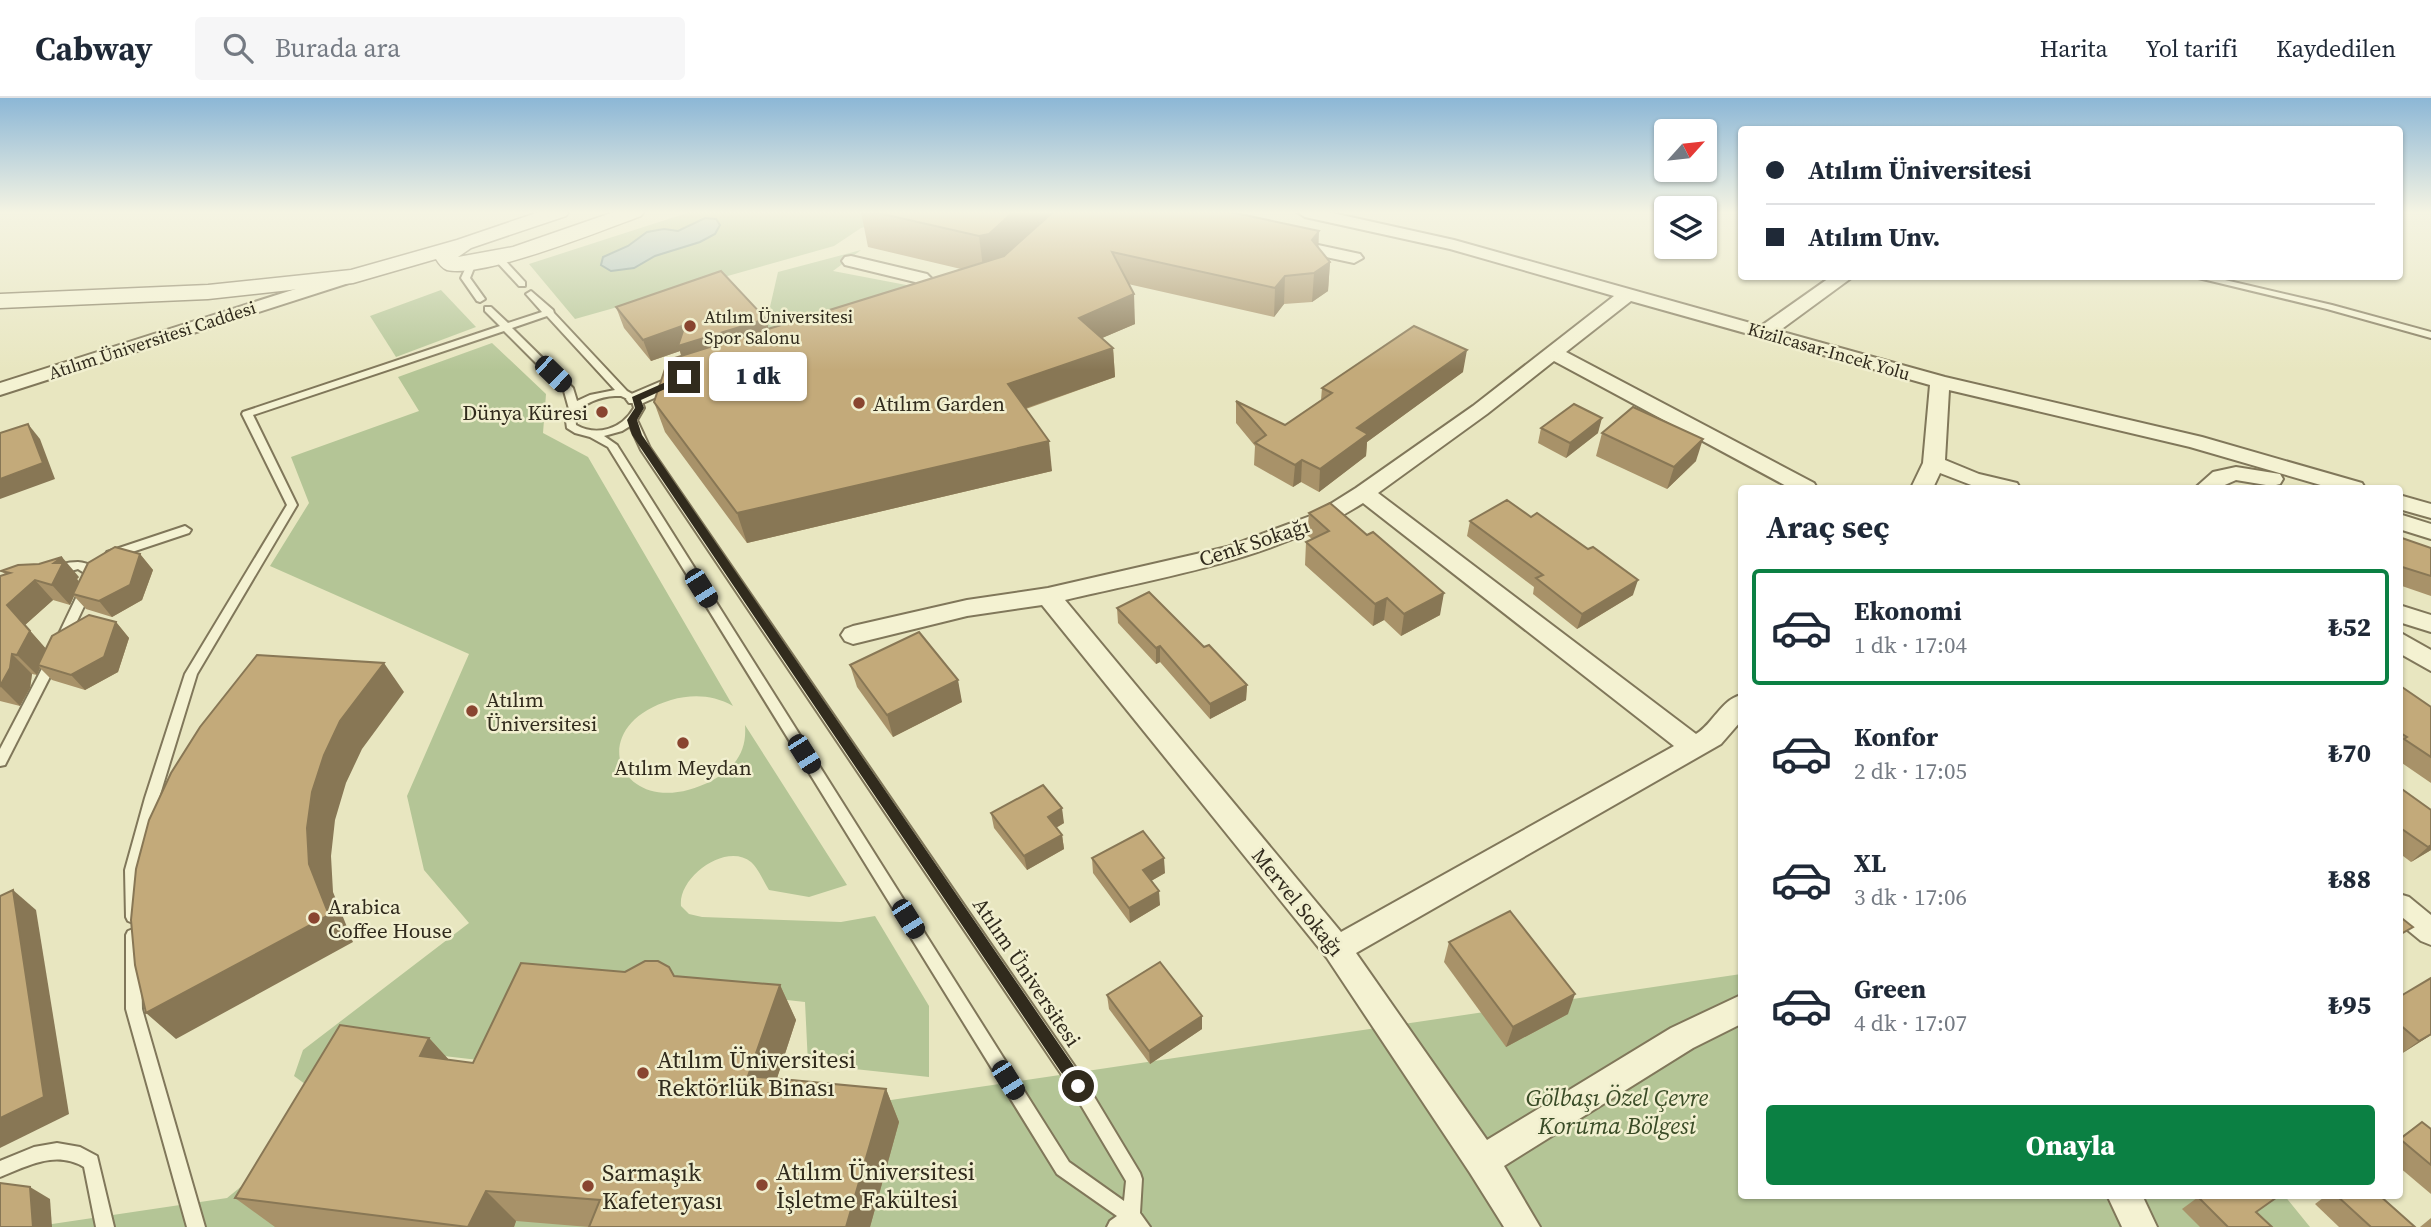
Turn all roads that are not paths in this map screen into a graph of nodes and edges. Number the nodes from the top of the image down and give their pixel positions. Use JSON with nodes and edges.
{"nodes":[{"id":1,"x":410,"y":265,"type":"edge"},
{"id":2,"x":467,"y":265,"type":"edge"},
{"id":3,"x":504,"y":265,"type":"edge"},
{"id":4,"x":865,"y":265,"type":"edge"},
{"id":5,"x":1523,"y":265,"type":"edge"},
{"id":6,"x":353,"y":276,"type":"junction"},
{"id":7,"x":1839,"y":280,"type":"edge"},
{"id":8,"x":2238,"y":281,"type":"edge"},
{"id":9,"x":522,"y":284,"type":"dead end"},
{"id":10,"x":952,"y":293,"type":"edge"},
{"id":11,"x":1629,"y":293,"type":"junction"},
{"id":12,"x":531,"y":294,"type":"dead end"},
{"id":13,"x":480,"y":299,"type":"dead end"},
{"id":14,"x":930,"y":300,"type":"junction"},
{"id":15,"x":0,"y":301,"type":"edge"},
{"id":16,"x":907,"y":307,"type":"edge"},
{"id":17,"x":488,"y":309,"type":"dead end"},
{"id":18,"x":550,"y":312,"type":"junction"},
{"id":19,"x":506,"y":328,"type":"junction"},
{"id":20,"x":1766,"y":332,"type":"junction"},
{"id":21,"x":2431,"y":335,"type":"edge"},
{"id":22,"x":1553,"y":353,"type":"junction"},
{"id":23,"x":709,"y":369,"type":"edge"},
{"id":24,"x":1940,"y":383,"type":"junction"},
{"id":25,"x":0,"y":389,"type":"edge"},
{"id":26,"x":629,"y":396,"type":"junction"},
{"id":27,"x":573,"y":409,"type":"junction"},
{"id":28,"x":632,"y":420,"type":"junction"},
{"id":29,"x":593,"y":434,"type":"junction"},
{"id":30,"x":1934,"y":463,"type":"junction"},
{"id":31,"x":1799,"y":485,"type":"edge"},
{"id":32,"x":1923,"y":485,"type":"edge"},
{"id":33,"x":1996,"y":485,"type":"edge"},
{"id":34,"x":2209,"y":485,"type":"edge"},
{"id":35,"x":2290,"y":485,"type":"edge"},
{"id":36,"x":2344,"y":485,"type":"edge"},
{"id":37,"x":1364,"y":494,"type":"junction"},
{"id":38,"x":2403,"y":503,"type":"edge"},
{"id":39,"x":2431,"y":511,"type":"edge"},
{"id":40,"x":2403,"y":523,"type":"edge"},
{"id":41,"x":185,"y":530,"type":"dead end"},
{"id":42,"x":2431,"y":532,"type":"edge"},
{"id":43,"x":81,"y":565,"type":"junction"},
{"id":44,"x":36,"y":578,"type":"edge"},
{"id":45,"x":1048,"y":596,"type":"junction"},
{"id":46,"x":2403,"y":614,"type":"edge"},
{"id":47,"x":2431,"y":624,"type":"edge"},
{"id":48,"x":853,"y":635,"type":"dead end"},
{"id":49,"x":2403,"y":644,"type":"edge"},
{"id":50,"x":2431,"y":662,"type":"edge"},
{"id":51,"x":1738,"y":707,"type":"edge"},
{"id":52,"x":1694,"y":747,"type":"junction"},
{"id":53,"x":0,"y":761,"type":"edge"},
{"id":54,"x":2403,"y":909,"type":"edge"},
{"id":55,"x":2431,"y":932,"type":"edge"},
{"id":56,"x":1337,"y":949,"type":"junction"},
{"id":57,"x":1738,"y":1010,"type":"edge"},
{"id":58,"x":1482,"y":1161,"type":"junction"},
{"id":59,"x":0,"y":1170,"type":"edge"},
{"id":60,"x":2126,"y":1199,"type":"edge"},
{"id":61,"x":1136,"y":1221,"type":"edge"},
{"id":62,"x":105,"y":1227,"type":"edge"},
{"id":63,"x":197,"y":1227,"type":"edge"},
{"id":64,"x":1116,"y":1227,"type":"edge"},
{"id":65,"x":1523,"y":1227,"type":"edge"},
{"id":66,"x":2140,"y":1227,"type":"edge"}],
"edges":[{"from":1,"to":6,"type":"street","name":"Atılım Üniversitesi Caddesi"},
{"from":2,"to":13,"type":"lane"},
{"from":3,"to":9,"type":"lane"},
{"from":4,"to":14,"type":"street"},
{"from":5,"to":11,"type":"street","name":"Kizilcasar-Incek Yolu"},
{"from":6,"to":15,"type":"street"},
{"from":6,"to":25,"type":"street","name":"Atılım Üniversitesi Caddesi"},
{"from":7,"to":20,"type":"street"},
{"from":8,"to":21,"type":"lane"},
{"from":10,"to":14,"type":"street"},
{"from":11,"to":20,"type":"street","name":"Kizilcasar-Incek Yolu"},
{"from":11,"to":22,"type":"street","name":"Cenk Sokağı"},
{"from":12,"to":18,"type":"lane"},
{"from":14,"to":16,"type":"street"},
{"from":17,"to":19,"type":"lane"},
{"from":18,"to":19,"type":"lane"},
{"from":18,"to":26,"type":"lane"},
{"from":19,"to":27,"type":"lane"},
{"from":19,"to":63,"type":"lane"},
{"from":20,"to":24,"type":"street","name":"Kizilcasar-Incek Yolu"},
{"from":22,"to":31,"type":"street"},
{"from":22,"to":37,"type":"street","name":"Cenk Sokağı"},
{"from":23,"to":26,"type":"street"},
{"from":24,"to":30,"type":"street"},
{"from":24,"to":36,"type":"street","name":"Kizilcasar-Incek Yolu"},
{"from":26,"to":27,"type":"lane"},
{"from":26,"to":28,"type":"lane"},
{"from":27,"to":29,"type":"lane"},
{"from":28,"to":29,"type":"lane"},
{"from":28,"to":61,"type":"lane","name":"Atılım Üniversitesi"},
{"from":29,"to":61,"type":"lane"},
{"from":30,"to":32,"type":"street"},
{"from":30,"to":33,"type":"street"},
{"from":34,"to":35,"type":"street"},
{"from":37,"to":45,"type":"street","name":"Cenk Sokağı"},
{"from":37,"to":52,"type":"street"},
{"from":38,"to":39,"type":"street"},
{"from":40,"to":42,"type":"street"},
{"from":41,"to":43,"type":"lane"},
{"from":43,"to":44,"type":"lane"},
{"from":43,"to":53,"type":"lane"},
{"from":45,"to":48,"type":"street","name":"Cenk Sokağı"},
{"from":45,"to":56,"type":"street","name":"Mervel Sokağı"},
{"from":46,"to":47,"type":"street"},
{"from":49,"to":50,"type":"street"},
{"from":51,"to":52,"type":"street"},
{"from":52,"to":56,"type":"street"},
{"from":54,"to":55,"type":"street"},
{"from":56,"to":58,"type":"street","name":"Mervel Sokağı"},
{"from":57,"to":58,"type":"street"},
{"from":58,"to":65,"type":"street","name":"Mervel Sokağı"},
{"from":59,"to":62,"type":"lane"},
{"from":60,"to":66,"type":"street"},
{"from":61,"to":64,"type":"lane"}]}
